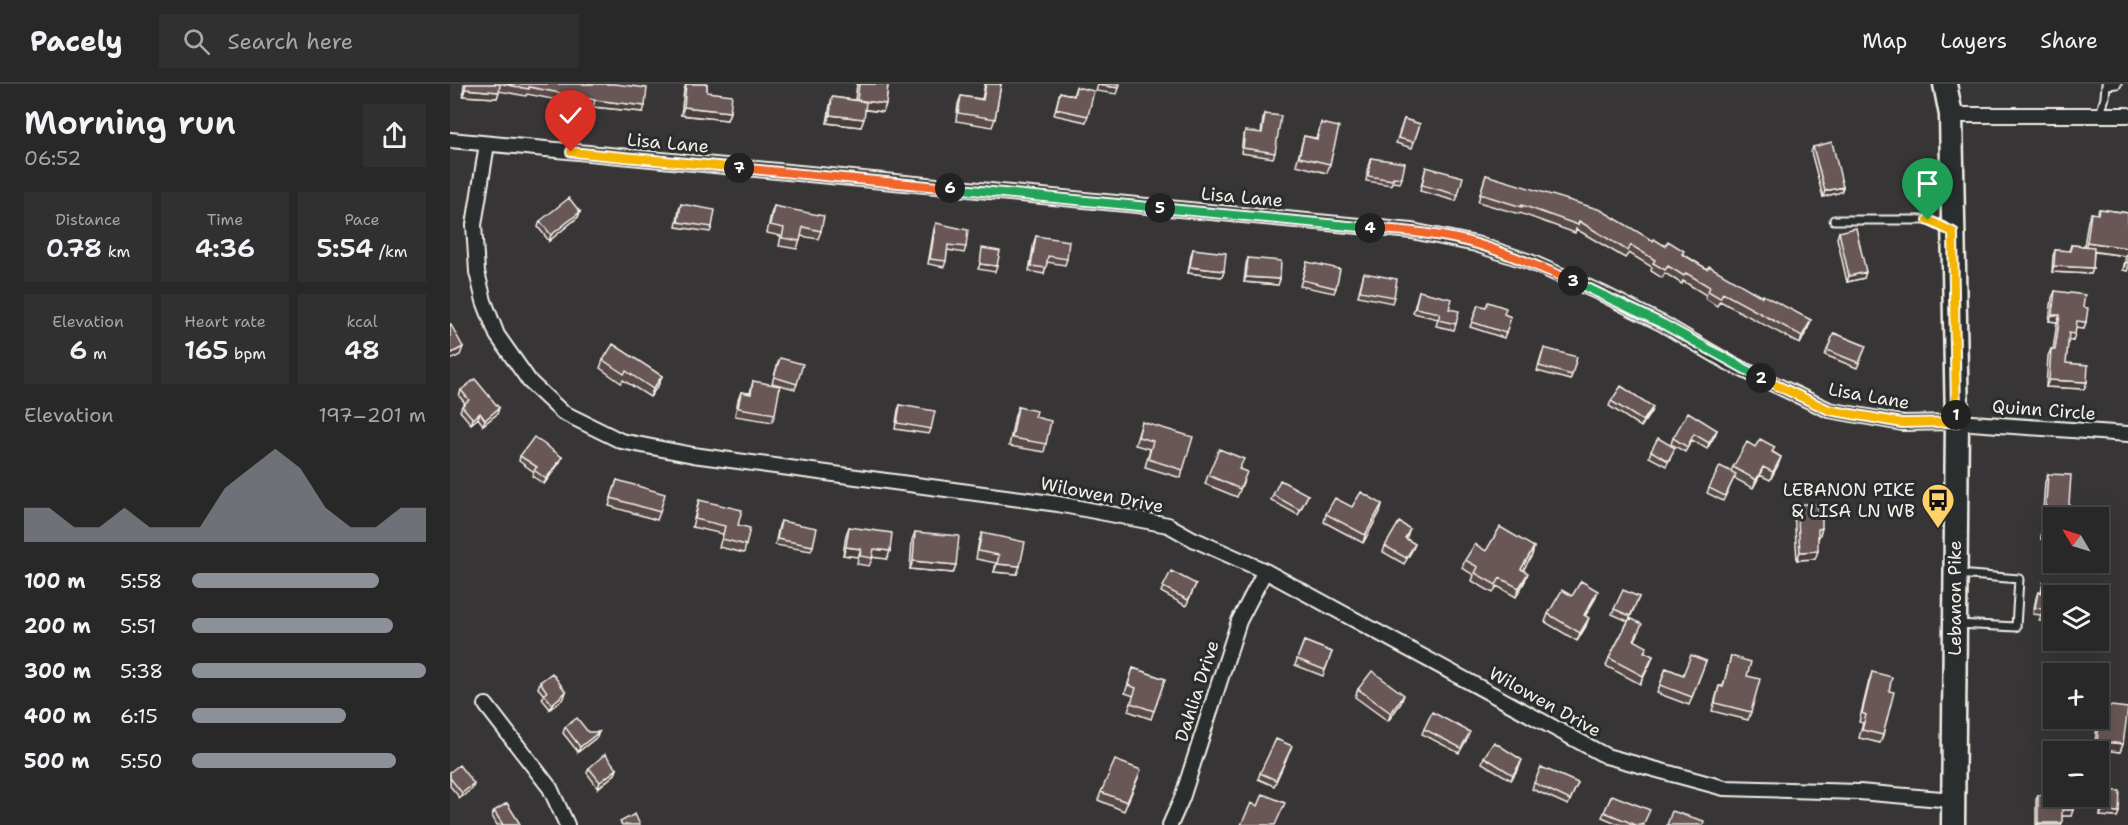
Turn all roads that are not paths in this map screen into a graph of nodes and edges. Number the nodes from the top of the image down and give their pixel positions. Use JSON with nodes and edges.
{"nodes":[{"id":1,"x":1945,"y":84,"type":"edge"},
{"id":2,"x":2117,"y":84,"type":"edge"},
{"id":3,"x":2106,"y":85,"type":"edge"},
{"id":4,"x":1951,"y":115,"type":"junction"},
{"id":5,"x":2100,"y":115,"type":"junction"},
{"id":6,"x":2128,"y":115,"type":"edge"},
{"id":7,"x":450,"y":140,"type":"edge"},
{"id":8,"x":487,"y":144,"type":"junction"},
{"id":9,"x":1833,"y":220,"type":"dead end"},
{"id":10,"x":1953,"y":232,"type":"junction"},
{"id":11,"x":1957,"y":422,"type":"junction"},
{"id":12,"x":2128,"y":434,"type":"edge"},
{"id":13,"x":1265,"y":571,"type":"junction"},
{"id":14,"x":1955,"y":574,"type":"junction"},
{"id":15,"x":1955,"y":624,"type":"junction"},
{"id":16,"x":486,"y":705,"type":"dead end"},
{"id":17,"x":1953,"y":800,"type":"junction"},
{"id":18,"x":567,"y":825,"type":"edge"},
{"id":19,"x":1170,"y":825,"type":"edge"},
{"id":20,"x":1953,"y":825,"type":"edge"}],
"edges":[{"from":1,"to":4,"type":"main road","name":"Lebanon Pike"},
{"from":2,"to":3,"type":"lane"},
{"from":3,"to":5,"type":"lane"},
{"from":4,"to":5,"type":"street"},
{"from":4,"to":10,"type":"main road","name":"Lebanon Pike"},
{"from":5,"to":6,"type":"street"},
{"from":7,"to":8,"type":"street","name":"Lisa Lane"},
{"from":8,"to":11,"type":"street","name":"Lisa Lane"},
{"from":8,"to":13,"type":"street","name":"Wilowen Drive"},
{"from":9,"to":10,"type":"lane"},
{"from":10,"to":11,"type":"main road","name":"Lebanon Pike"},
{"from":11,"to":12,"type":"street","name":"Quinn Circle"},
{"from":11,"to":14,"type":"main road","name":"Lebanon Pike"},
{"from":13,"to":17,"type":"street","name":"Wilowen Drive"},
{"from":13,"to":19,"type":"street","name":"Dahlia Drive"},
{"from":14,"to":15,"type":"main road","name":"Lebanon Pike"},
{"from":14,"to":15,"type":"lane"},
{"from":15,"to":17,"type":"main road","name":"Lebanon Pike"},
{"from":16,"to":18,"type":"street"},
{"from":17,"to":20,"type":"main road","name":"Lebanon Pike"}]}
